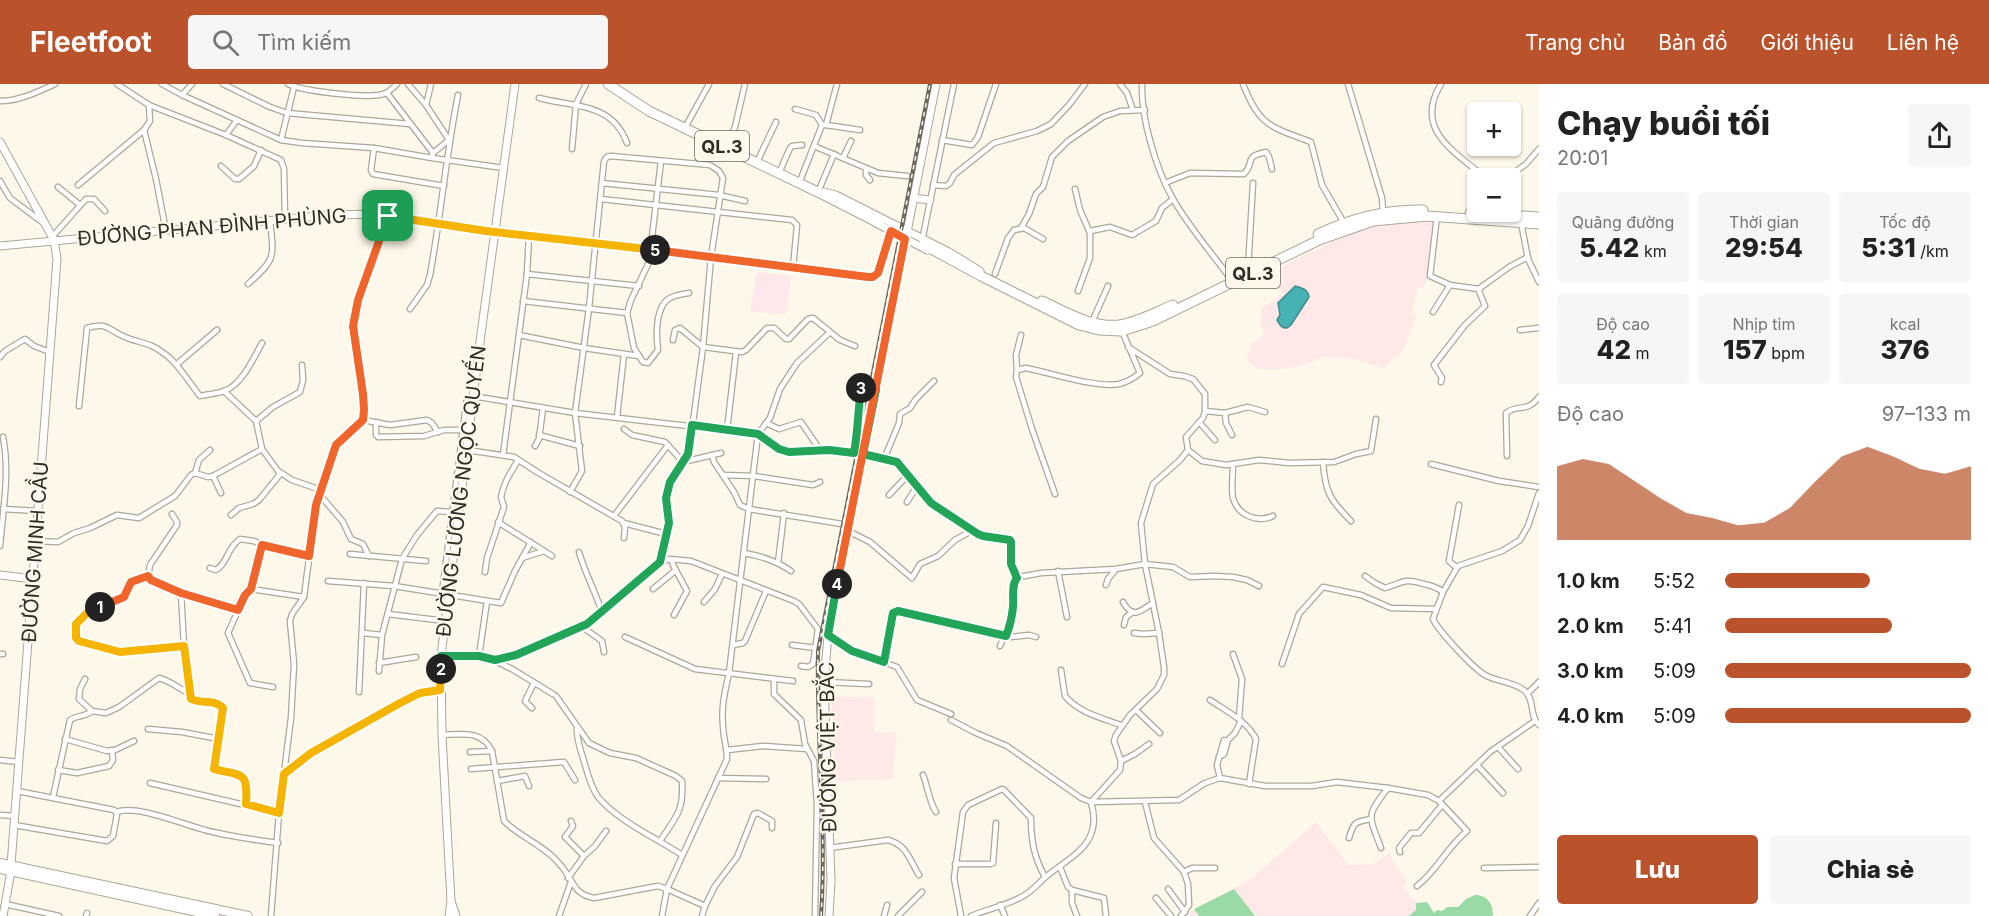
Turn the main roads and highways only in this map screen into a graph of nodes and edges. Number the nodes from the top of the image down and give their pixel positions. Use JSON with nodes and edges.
{"nodes":[{"id":1,"x":608,"y":84,"type":"edge"},
{"id":2,"x":622,"y":94,"type":"junction"},
{"id":3,"x":822,"y":192,"type":"junction"},
{"id":4,"x":1467,"y":213,"type":"edge"},
{"id":5,"x":1467,"y":217,"type":"edge"},
{"id":6,"x":1539,"y":217,"type":"edge"},
{"id":7,"x":1521,"y":218,"type":"edge"},
{"id":8,"x":1521,"y":219,"type":"edge"},
{"id":9,"x":879,"y":221,"type":"dead end"},
{"id":10,"x":1539,"y":224,"type":"edge"},
{"id":11,"x":922,"y":243,"type":"road end"},
{"id":12,"x":982,"y":274,"type":"junction"},
{"id":13,"x":1231,"y":281,"type":"junction"},
{"id":14,"x":1121,"y":328,"type":"junction"},
{"id":15,"x":0,"y":862,"type":"edge"},
{"id":16,"x":11,"y":868,"type":"junction"},
{"id":17,"x":0,"y":869,"type":"edge"},
{"id":18,"x":136,"y":895,"type":"junction"},
{"id":19,"x":215,"y":916,"type":"edge"},
{"id":20,"x":248,"y":916,"type":"edge"}],
"edges":[{"from":1,"to":2,"type":"highway","number":"QL.3"},
{"from":2,"to":3,"type":"highway","number":"QL.3"},
{"from":2,"to":3,"type":"highway","number":"QL.3"},
{"from":3,"to":9,"type":"highway","number":"QL.3"},
{"from":4,"to":13,"type":"highway","number":"QL.3"},
{"from":5,"to":13,"type":"highway","number":"QL.3"},
{"from":6,"to":7,"type":"highway","number":"QL.3"},
{"from":8,"to":10,"type":"highway","number":"QL.3"},
{"from":11,"to":12,"type":"highway","number":"QL.3"},
{"from":12,"to":14,"type":"highway","number":"QL.3"},
{"from":12,"to":14,"type":"highway","number":"QL.3"},
{"from":13,"to":14,"type":"highway","number":"QL.3"},
{"from":15,"to":16,"type":"main road"},
{"from":16,"to":17,"type":"main road"},
{"from":16,"to":18,"type":"main road"},
{"from":18,"to":19,"type":"main road"},
{"from":18,"to":20,"type":"main road"}]}
